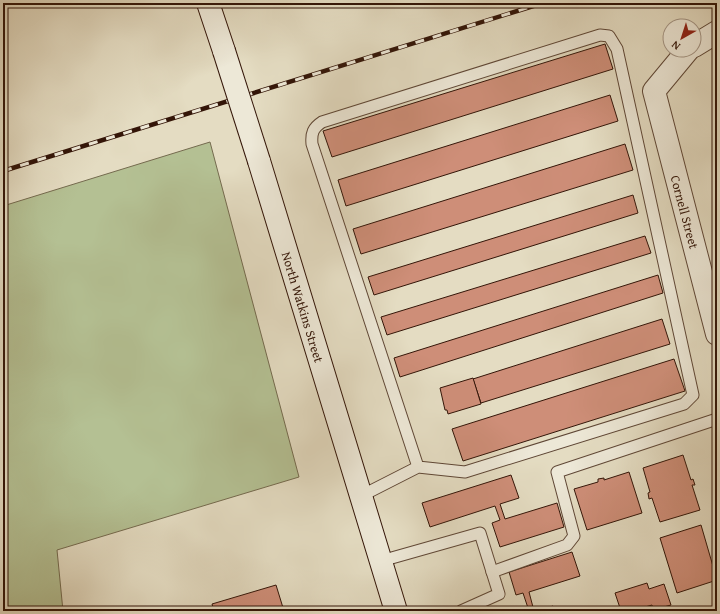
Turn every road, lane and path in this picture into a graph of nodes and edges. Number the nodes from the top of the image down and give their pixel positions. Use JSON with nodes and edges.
{"nodes":[{"id":1,"x":208,"y":3,"type":"edge"},
{"id":2,"x":717,"y":32,"type":"edge"},
{"id":3,"x":702,"y":41,"type":"edge"},
{"id":4,"x":681,"y":58,"type":"edge"},
{"id":5,"x":717,"y":334,"type":"edge"},
{"id":6,"x":717,"y":419,"type":"edge"},
{"id":7,"x":418,"y":467,"type":"junction"},
{"id":8,"x":361,"y":496,"type":"junction"},
{"id":9,"x":381,"y":561,"type":"junction"},
{"id":10,"x":492,"y":572,"type":"junction"},
{"id":11,"x":396,"y":611,"type":"edge"},
{"id":12,"x":461,"y":611,"type":"edge"}],
"edges":[{"from":1,"to":8,"type":"main road","name":"North Watkins Street","bridge":true},
{"from":2,"to":3,"type":"main road"},
{"from":4,"to":5,"type":"main road","name":"Cornell Street"},
{"from":6,"to":10,"type":"lane"},
{"from":7,"to":7,"type":"lane"},
{"from":7,"to":8,"type":"lane"},
{"from":8,"to":9,"type":"main road","name":"North Watkins Street"},
{"from":9,"to":10,"type":"lane"},
{"from":9,"to":11,"type":"main road","name":"North Watkins Street"},
{"from":10,"to":12,"type":"lane"}]}
